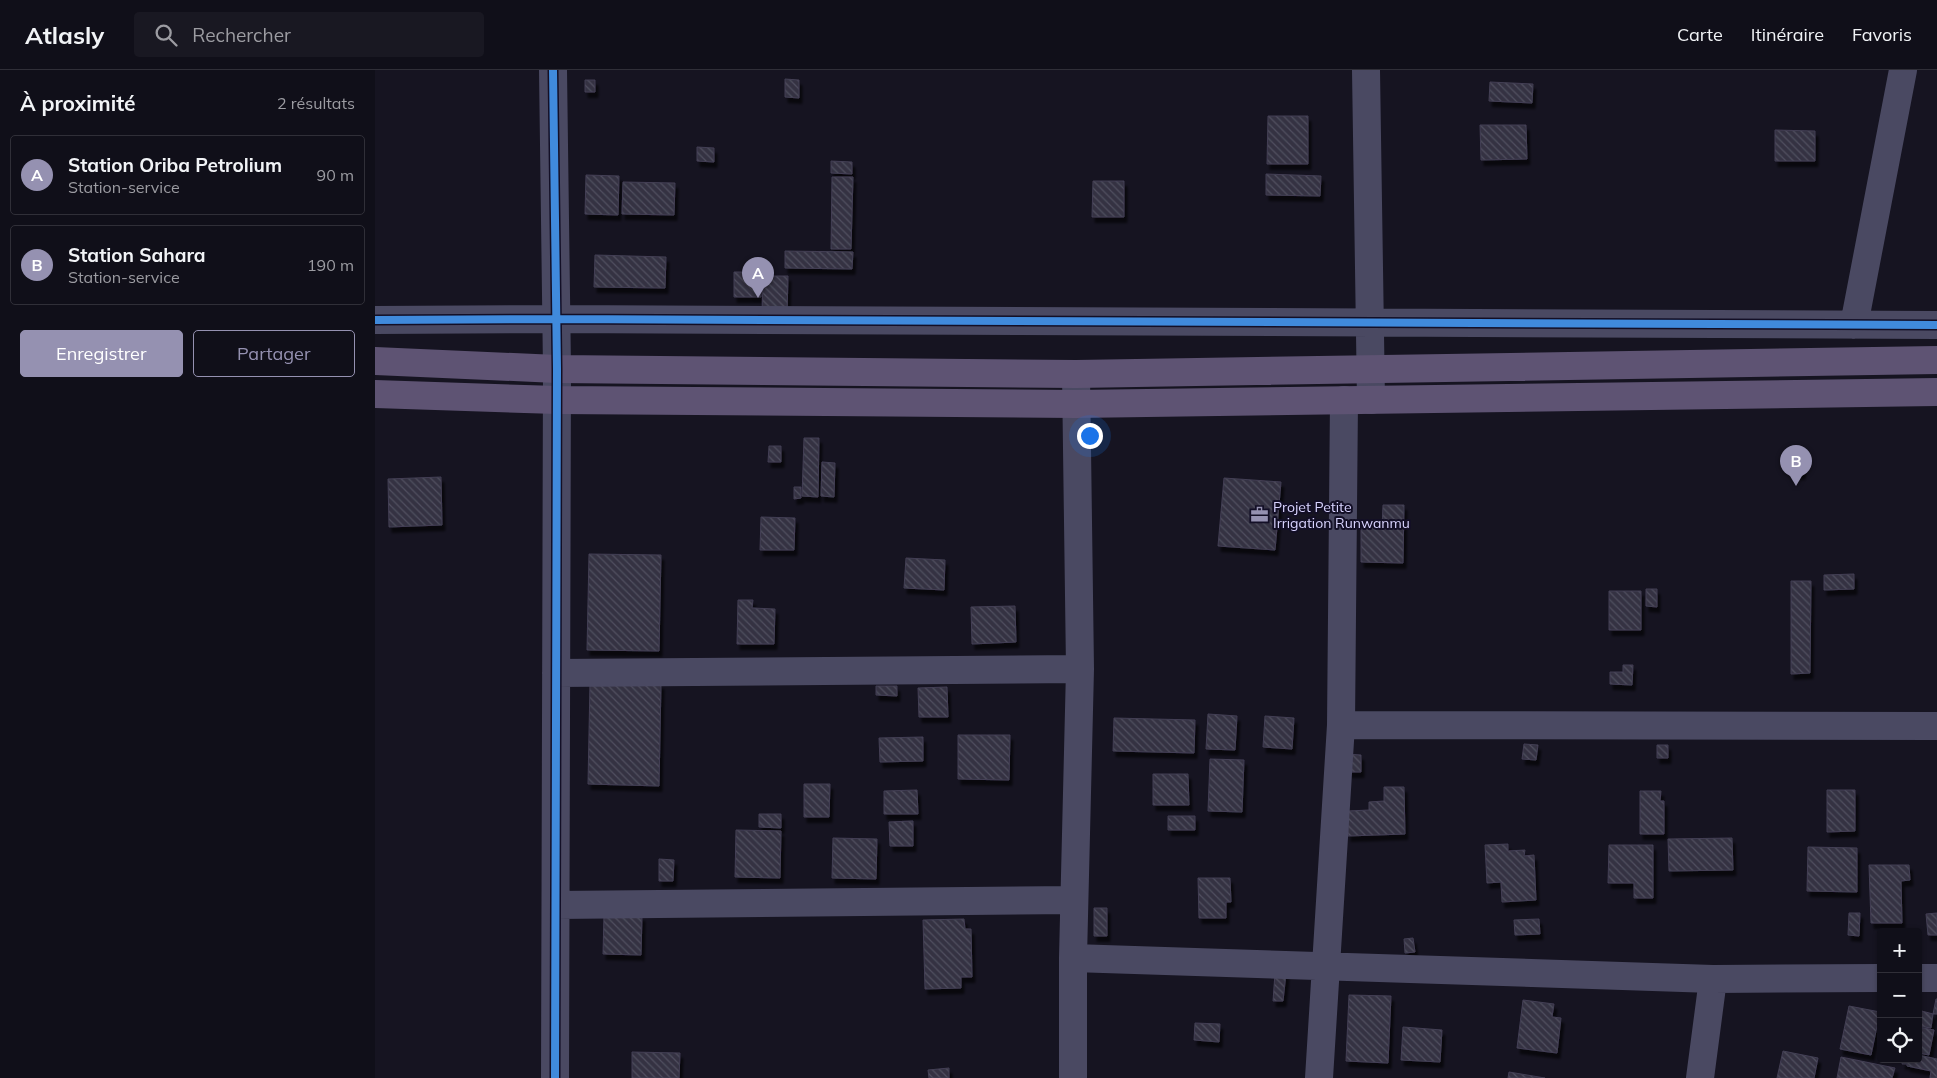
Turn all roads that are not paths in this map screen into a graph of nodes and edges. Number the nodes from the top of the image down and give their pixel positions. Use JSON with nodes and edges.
{"nodes":[{"id":1,"x":553,"y":70,"type":"edge"},
{"id":2,"x":1366,"y":70,"type":"edge"},
{"id":3,"x":1903,"y":70,"type":"edge"},
{"id":4,"x":556,"y":319,"type":"junction"},
{"id":5,"x":375,"y":320,"type":"edge"},
{"id":6,"x":1370,"y":322,"type":"junction"},
{"id":7,"x":1854,"y":324,"type":"junction"},
{"id":8,"x":1937,"y":325,"type":"edge"},
{"id":9,"x":375,"y":360,"type":"edge"},
{"id":10,"x":1937,"y":360,"type":"edge"},
{"id":11,"x":1720,"y":363,"type":"junction"},
{"id":12,"x":557,"y":369,"type":"junction"},
{"id":13,"x":1371,"y":369,"type":"junction"},
{"id":14,"x":1076,"y":374,"type":"junction"},
{"id":15,"x":1937,"y":392,"type":"edge"},
{"id":16,"x":375,"y":394,"type":"edge"},
{"id":17,"x":1719,"y":395,"type":"junction"},
{"id":18,"x":557,"y":400,"type":"junction"},
{"id":19,"x":1344,"y":400,"type":"junction"},
{"id":20,"x":1371,"y":400,"type":"junction"},
{"id":21,"x":1076,"y":404,"type":"junction"},
{"id":22,"x":1080,"y":669,"type":"junction"},
{"id":23,"x":556,"y":673,"type":"junction"},
{"id":24,"x":1341,"y":725,"type":"junction"},
{"id":25,"x":1937,"y":726,"type":"edge"},
{"id":26,"x":1074,"y":900,"type":"junction"},
{"id":27,"x":556,"y":905,"type":"junction"},
{"id":28,"x":1073,"y":958,"type":"junction"},
{"id":29,"x":1327,"y":966,"type":"junction"},
{"id":30,"x":1877,"y":978,"type":"edge"},
{"id":31,"x":1922,"y":978,"type":"edge"},
{"id":32,"x":1937,"y":978,"type":"edge"},
{"id":33,"x":1713,"y":979,"type":"junction"},
{"id":34,"x":555,"y":1078,"type":"edge"},
{"id":35,"x":1073,"y":1078,"type":"edge"},
{"id":36,"x":1319,"y":1078,"type":"edge"},
{"id":37,"x":1700,"y":1078,"type":"edge"}],
"edges":[{"from":1,"to":4,"type":"street"},
{"from":2,"to":6,"type":"street"},
{"from":3,"to":7,"type":"street"},
{"from":4,"to":5,"type":"street"},
{"from":4,"to":6,"type":"street"},
{"from":4,"to":12,"type":"street"},
{"from":6,"to":7,"type":"street"},
{"from":6,"to":13,"type":"street"},
{"from":7,"to":8,"type":"street"},
{"from":9,"to":12,"type":"main road"},
{"from":10,"to":11,"type":"main road"},
{"from":11,"to":13,"type":"main road"},
{"from":11,"to":17,"type":"main road"},
{"from":12,"to":14,"type":"main road"},
{"from":12,"to":18,"type":"street"},
{"from":13,"to":14,"type":"main road"},
{"from":13,"to":20,"type":"street"},
{"from":14,"to":21,"type":"street"},
{"from":15,"to":17,"type":"main road"},
{"from":16,"to":18,"type":"main road"},
{"from":17,"to":20,"type":"main road"},
{"from":18,"to":21,"type":"main road"},
{"from":18,"to":23,"type":"street"},
{"from":19,"to":20,"type":"main road"},
{"from":19,"to":21,"type":"main road"},
{"from":19,"to":24,"type":"street"},
{"from":21,"to":22,"type":"street"},
{"from":22,"to":23,"type":"street"},
{"from":22,"to":26,"type":"street"},
{"from":23,"to":27,"type":"street"},
{"from":24,"to":25,"type":"street"},
{"from":24,"to":29,"type":"street"},
{"from":26,"to":27,"type":"street"},
{"from":26,"to":28,"type":"street"},
{"from":27,"to":34,"type":"street"},
{"from":28,"to":29,"type":"street"},
{"from":28,"to":35,"type":"street"},
{"from":29,"to":33,"type":"street"},
{"from":29,"to":36,"type":"street"},
{"from":30,"to":33,"type":"street"},
{"from":31,"to":32,"type":"street"},
{"from":33,"to":37,"type":"street"}]}
